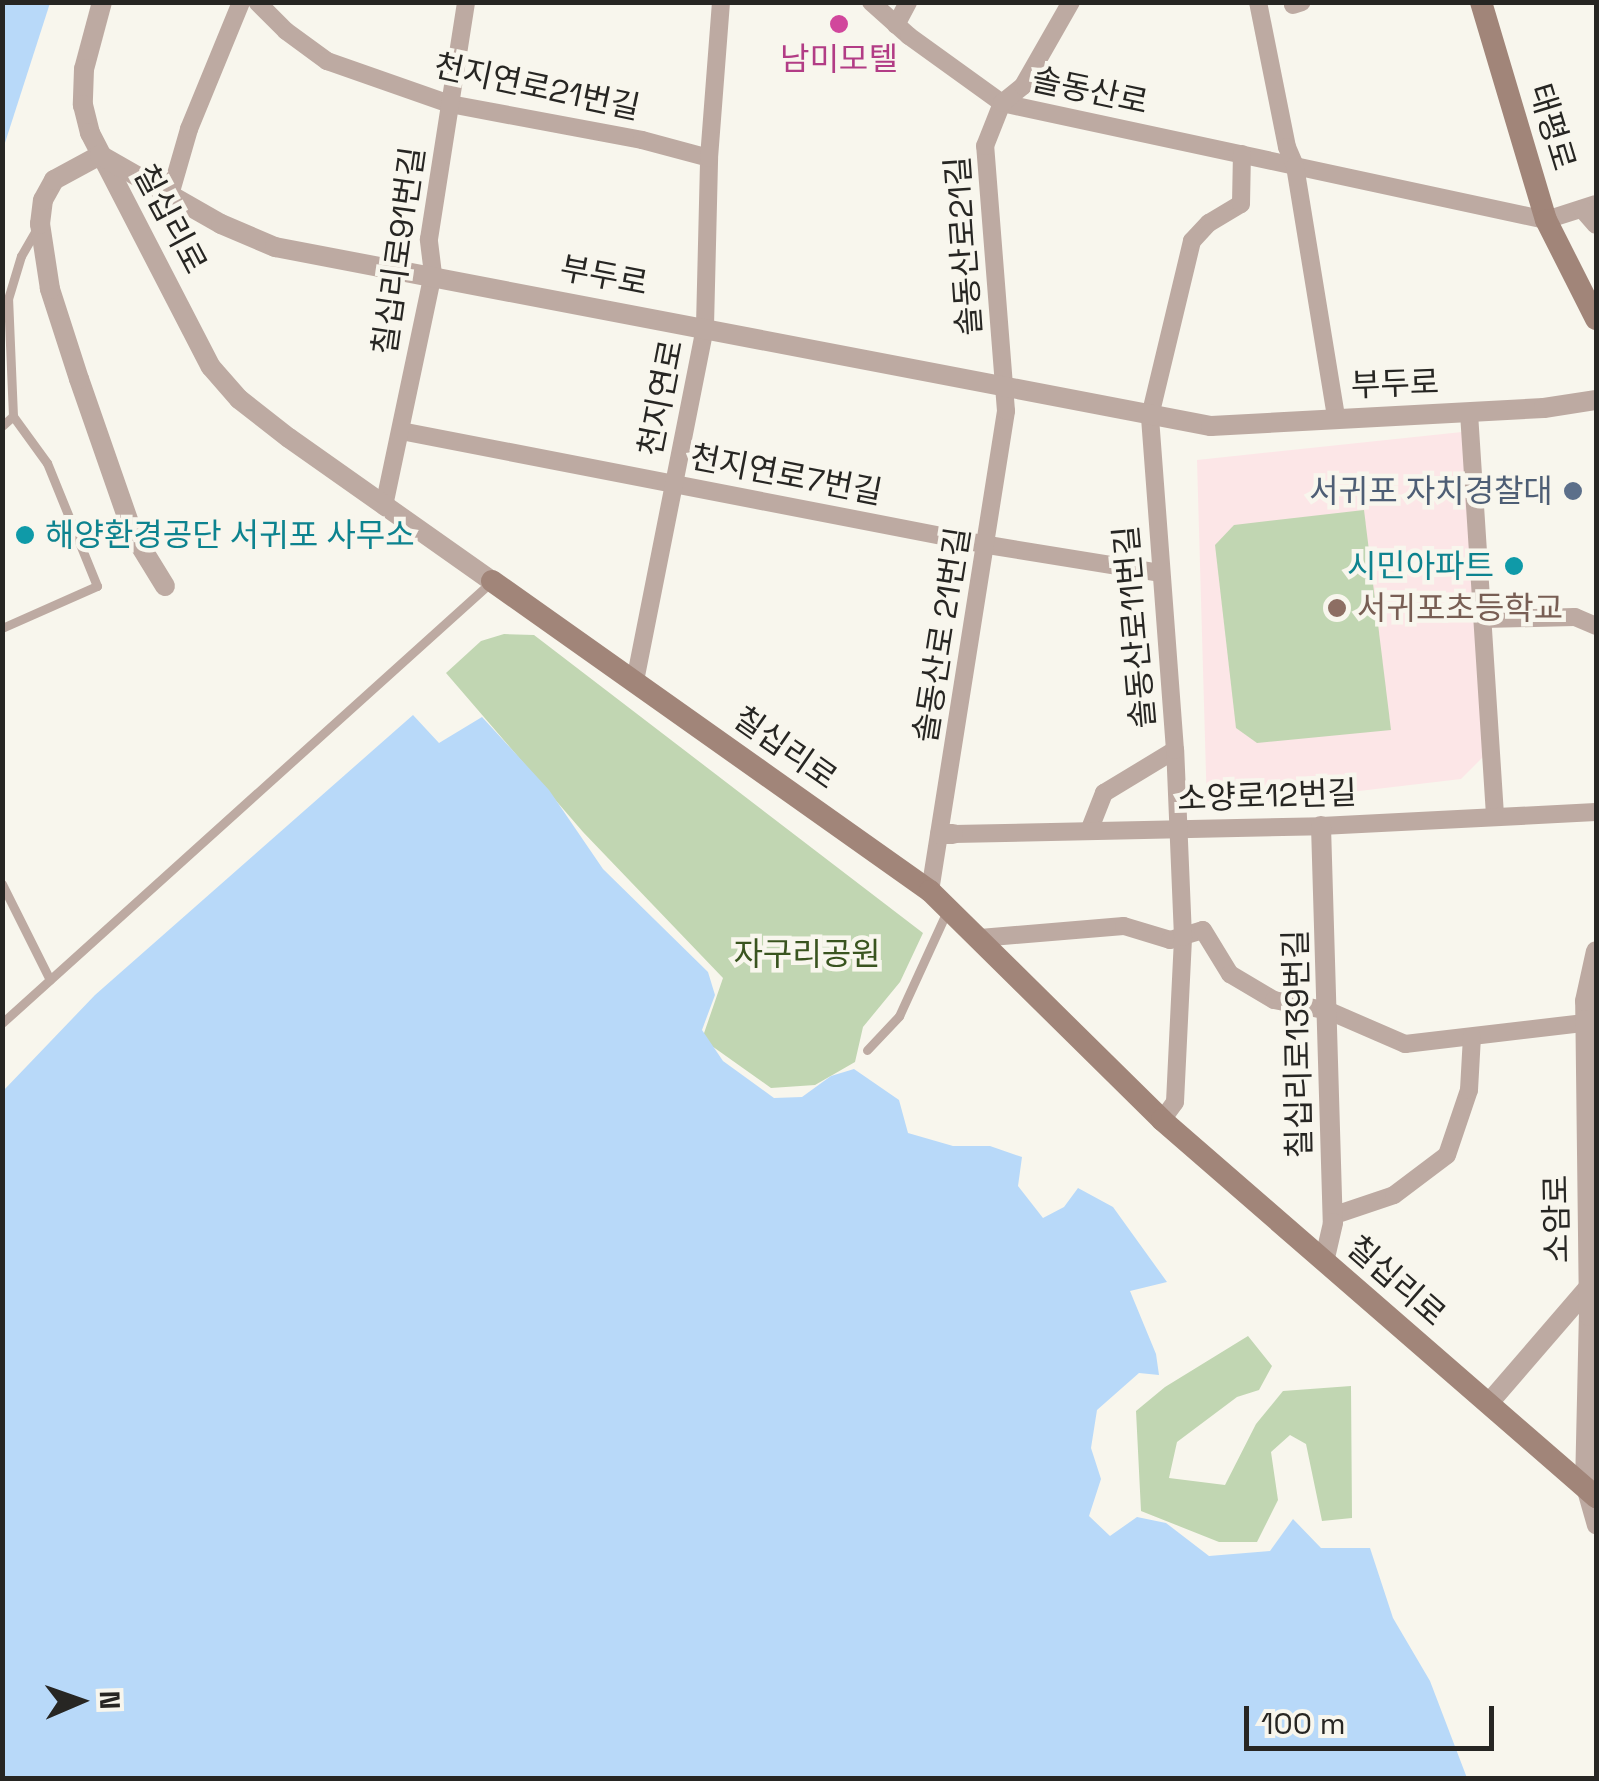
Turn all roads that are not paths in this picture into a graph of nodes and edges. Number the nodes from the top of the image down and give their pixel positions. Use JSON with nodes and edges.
{"nodes":[{"id":1,"x":102,"y":2,"type":"edge"},
{"id":2,"x":241,"y":2,"type":"edge"},
{"id":3,"x":257,"y":2,"type":"edge"},
{"id":4,"x":466,"y":2,"type":"edge"},
{"id":5,"x":721,"y":2,"type":"edge"},
{"id":6,"x":871,"y":2,"type":"edge"},
{"id":7,"x":908,"y":2,"type":"edge"},
{"id":8,"x":1071,"y":2,"type":"edge"},
{"id":9,"x":1258,"y":2,"type":"edge"},
{"id":10,"x":1481,"y":2,"type":"edge"},
{"id":11,"x":896,"y":25,"type":"junction"},
{"id":12,"x":450,"y":104,"type":"junction"},
{"id":13,"x":1002,"y":104,"type":"junction"},
{"id":14,"x":1242,"y":154,"type":"junction"},
{"id":15,"x":100,"y":155,"type":"junction"},
{"id":16,"x":709,"y":158,"type":"junction"},
{"id":17,"x":1295,"y":166,"type":"junction"},
{"id":18,"x":170,"y":195,"type":"junction"},
{"id":19,"x":1589,"y":207,"type":"edge"},
{"id":20,"x":1546,"y":220,"type":"junction"},
{"id":21,"x":40,"y":224,"type":"junction"},
{"id":22,"x":1596,"y":225,"type":"edge"},
{"id":23,"x":433,"y":274,"type":"junction"},
{"id":24,"x":1596,"y":319,"type":"edge"},
{"id":25,"x":706,"y":326,"type":"junction"},
{"id":26,"x":1006,"y":388,"type":"junction"},
{"id":27,"x":1596,"y":400,"type":"edge"},
{"id":28,"x":1469,"y":412,"type":"junction"},
{"id":29,"x":13,"y":416,"type":"junction"},
{"id":30,"x":1150,"y":416,"type":"junction"},
{"id":31,"x":1336,"y":416,"type":"junction"},
{"id":32,"x":2,"y":426,"type":"edge"},
{"id":33,"x":401,"y":431,"type":"junction"},
{"id":34,"x":675,"y":484,"type":"junction"},
{"id":35,"x":384,"y":506,"type":"junction"},
{"id":36,"x":988,"y":545,"type":"junction"},
{"id":37,"x":1160,"y":573,"type":"junction"},
{"id":38,"x":492,"y":581,"type":"junction"},
{"id":39,"x":165,"y":586,"type":"dead end"},
{"id":40,"x":1482,"y":619,"type":"junction"},
{"id":41,"x":1596,"y":626,"type":"edge"},
{"id":42,"x":2,"y":628,"type":"edge"},
{"id":43,"x":635,"y":681,"type":"junction"},
{"id":44,"x":1175,"y":750,"type":"junction"},
{"id":45,"x":1596,"y":812,"type":"edge"},
{"id":46,"x":1495,"y":816,"type":"junction"},
{"id":47,"x":1321,"y":826,"type":"junction"},
{"id":48,"x":1178,"y":828,"type":"junction"},
{"id":49,"x":1089,"y":830,"type":"junction"},
{"id":50,"x":946,"y":834,"type":"junction"},
{"id":51,"x":2,"y":884,"type":"edge"},
{"id":52,"x":930,"y":891,"type":"junction"},
{"id":53,"x":948,"y":908,"type":"junction"},
{"id":54,"x":980,"y":938,"type":"junction"},
{"id":55,"x":1182,"y":938,"type":"junction"},
{"id":56,"x":1596,"y":951,"type":"edge"},
{"id":57,"x":50,"y":980,"type":"junction"},
{"id":58,"x":1329,"y":1010,"type":"junction"},
{"id":59,"x":1591,"y":1021,"type":"edge"},
{"id":60,"x":2,"y":1023,"type":"edge"},
{"id":61,"x":1472,"y":1036,"type":"junction"},
{"id":62,"x":867,"y":1050,"type":"dead end"},
{"id":63,"x":1162,"y":1120,"type":"junction"},
{"id":64,"x":1332,"y":1216,"type":"junction"},
{"id":65,"x":1324,"y":1261,"type":"junction"},
{"id":66,"x":1592,"y":1281,"type":"edge"},
{"id":67,"x":1592,"y":1314,"type":"edge"},
{"id":68,"x":1488,"y":1404,"type":"junction"},
{"id":69,"x":1591,"y":1492,"type":"edge"},
{"id":70,"x":1596,"y":1525,"type":"edge"}],
"edges":[{"from":1,"to":15,"type":"street","name":"칠십리로"},
{"from":2,"to":18,"type":"street"},
{"from":3,"to":12,"type":"street","name":"천지연로21번길"},
{"from":4,"to":12,"type":"street","name":"칠십리로91번길"},
{"from":5,"to":16,"type":"street","name":"천지연로"},
{"from":6,"to":11,"type":"street","name":"솔동산로"},
{"from":7,"to":11,"type":"street"},
{"from":8,"to":13,"type":"street","name":"솔동산로21길"},
{"from":9,"to":17,"type":"street"},
{"from":10,"to":20,"type":"main road","name":"태평로"},
{"from":11,"to":13,"type":"street","name":"솔동산로"},
{"from":12,"to":16,"type":"street","name":"천지연로21번길"},
{"from":12,"to":23,"type":"street","name":"칠십리로91번길"},
{"from":13,"to":14,"type":"street","name":"솔동산로"},
{"from":13,"to":26,"type":"street","name":"솔동산로21길"},
{"from":14,"to":17,"type":"street","name":"솔동산로"},
{"from":14,"to":30,"type":"street","name":"솔동산로11번길"},
{"from":15,"to":18,"type":"street","name":"부두로"},
{"from":15,"to":21,"type":"street"},
{"from":15,"to":35,"type":"street","name":"칠십리로"},
{"from":16,"to":25,"type":"street","name":"천지연로"},
{"from":17,"to":20,"type":"street","name":"솔동산로"},
{"from":17,"to":31,"type":"street"},
{"from":18,"to":23,"type":"street","name":"부두로"},
{"from":19,"to":20,"type":"street"},
{"from":19,"to":22,"type":"street"},
{"from":20,"to":24,"type":"main road","name":"태평로"},
{"from":21,"to":29,"type":"lane"},
{"from":21,"to":39,"type":"street"},
{"from":23,"to":25,"type":"street","name":"부두로"},
{"from":23,"to":33,"type":"street","name":"칠십리로91번길"},
{"from":25,"to":26,"type":"street","name":"부두로"},
{"from":25,"to":34,"type":"street","name":"천지연로"},
{"from":26,"to":30,"type":"street","name":"부두로"},
{"from":26,"to":36,"type":"street","name":"솔동산로 21번길"},
{"from":27,"to":28,"type":"street","name":"부두로"},
{"from":28,"to":31,"type":"street","name":"부두로"},
{"from":28,"to":40,"type":"street"},
{"from":29,"to":32,"type":"lane"},
{"from":29,"to":42,"type":"lane"},
{"from":30,"to":31,"type":"street","name":"부두로"},
{"from":30,"to":37,"type":"street","name":"솔동산로11번길"},
{"from":33,"to":34,"type":"street","name":"천지연로7번길"},
{"from":33,"to":35,"type":"street","name":"칠십리로91번길"},
{"from":34,"to":36,"type":"street","name":"천지연로7번길"},
{"from":34,"to":43,"type":"street","name":"천지연로"},
{"from":35,"to":38,"type":"street","name":"칠십리로"},
{"from":36,"to":37,"type":"street","name":"천지연로7번길"},
{"from":36,"to":50,"type":"street","name":"솔동산로 21번길"},
{"from":37,"to":44,"type":"street","name":"솔동산로11번길"},
{"from":38,"to":43,"type":"main road","name":"칠십리로"},
{"from":38,"to":57,"type":"lane"},
{"from":40,"to":41,"type":"street"},
{"from":40,"to":46,"type":"street"},
{"from":43,"to":52,"type":"main road","name":"칠십리로"},
{"from":44,"to":48,"type":"street","name":"솔동산로11번길"},
{"from":44,"to":49,"type":"street"},
{"from":45,"to":46,"type":"street","name":"소양로12번길"},
{"from":46,"to":47,"type":"street","name":"소양로12번길"},
{"from":47,"to":48,"type":"street","name":"소양로12번길"},
{"from":47,"to":58,"type":"street","name":"칠십리로139번길"},
{"from":48,"to":49,"type":"street","name":"소양로12번길"},
{"from":48,"to":55,"type":"street","name":"솔동산로11번길"},
{"from":49,"to":50,"type":"street","name":"소양로12번길"},
{"from":50,"to":52,"type":"street","name":"솔동산로 21번길"},
{"from":51,"to":57,"type":"lane"},
{"from":52,"to":53,"type":"main road","name":"칠십리로"},
{"from":53,"to":54,"type":"main road","name":"칠십리로"},
{"from":53,"to":62,"type":"lane"},
{"from":54,"to":55,"type":"street"},
{"from":54,"to":63,"type":"main road","name":"칠십리로"},
{"from":55,"to":58,"type":"street"},
{"from":55,"to":63,"type":"street","name":"솔동산로11번길"},
{"from":56,"to":59,"type":"street","name":"소암로"},
{"from":57,"to":60,"type":"lane"},
{"from":58,"to":61,"type":"street"},
{"from":58,"to":64,"type":"street","name":"칠십리로139번길"},
{"from":59,"to":61,"type":"street"},
{"from":59,"to":66,"type":"street","name":"소암로"},
{"from":61,"to":64,"type":"street"},
{"from":63,"to":65,"type":"main road","name":"칠십리로"},
{"from":64,"to":65,"type":"street","name":"칠십리로139번길"},
{"from":65,"to":68,"type":"main road","name":"칠십리로"},
{"from":66,"to":67,"type":"street","name":"소암로"},
{"from":66,"to":68,"type":"street"},
{"from":67,"to":69,"type":"street","name":"소암로"},
{"from":68,"to":69,"type":"main road","name":"칠십리로"},
{"from":69,"to":70,"type":"street"}]}
